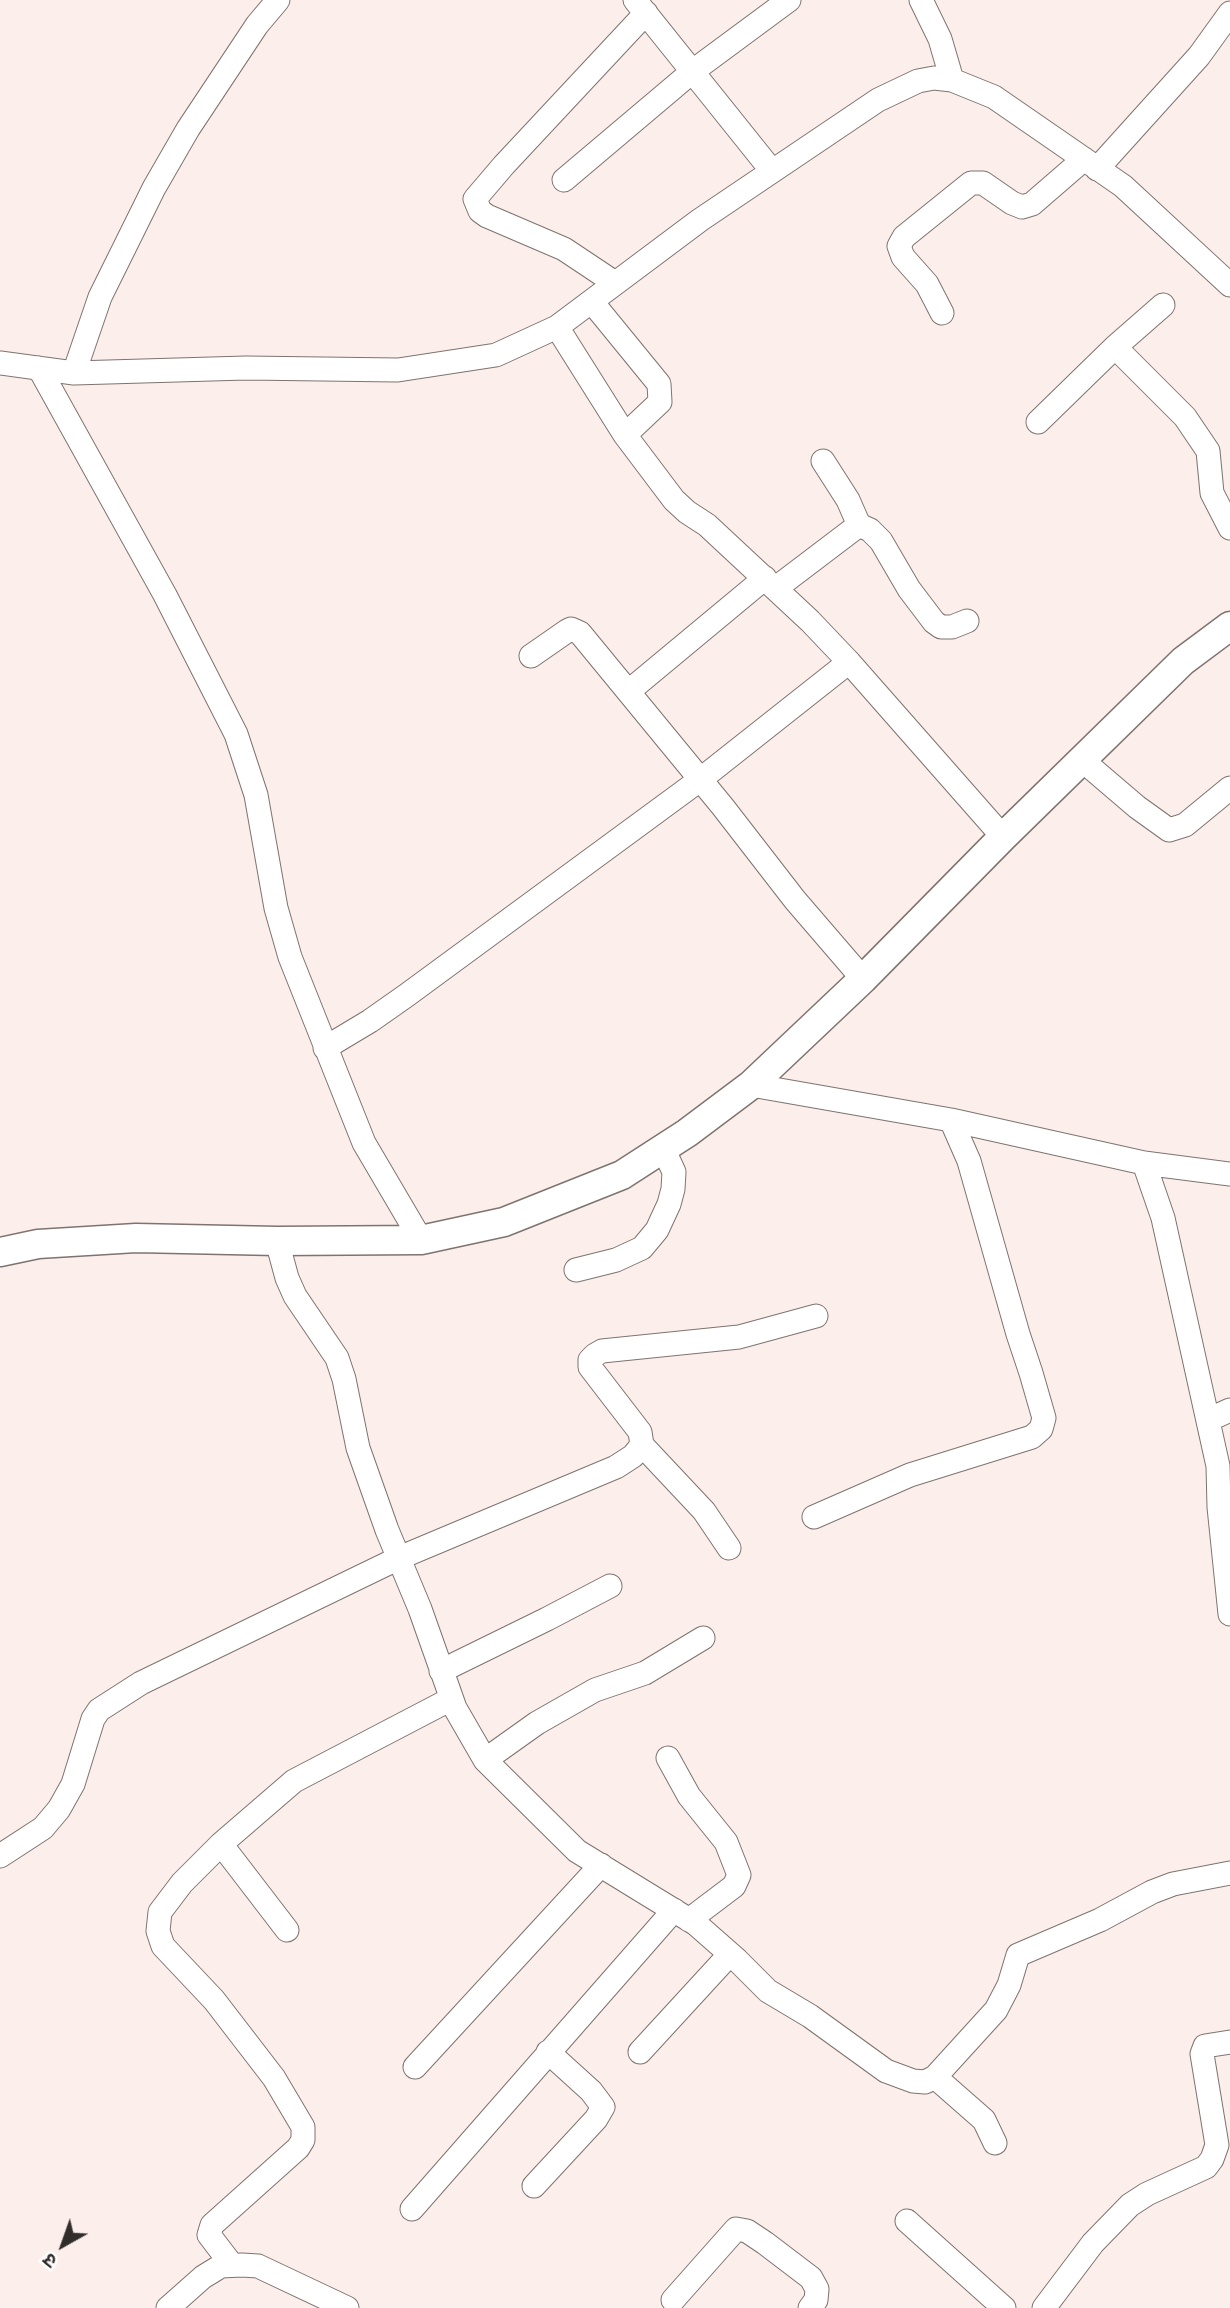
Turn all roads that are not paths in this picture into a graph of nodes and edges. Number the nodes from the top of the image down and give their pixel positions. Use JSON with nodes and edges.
{"nodes":[{"id":1,"x":278,"y":0,"type":"edge"},
{"id":2,"x":789,"y":0,"type":"edge"},
{"id":3,"x":921,"y":0,"type":"edge"},
{"id":4,"x":640,"y":7,"type":"edge"},
{"id":5,"x":1230,"y":13,"type":"edge"},
{"id":6,"x":693,"y":71,"type":"junction"},
{"id":7,"x":952,"y":80,"type":"junction"},
{"id":8,"x":1091,"y":164,"type":"junction"},
{"id":9,"x":772,"y":171,"type":"junction"},
{"id":10,"x":564,"y":180,"type":"dead end"},
{"id":11,"x":615,"y":283,"type":"junction"},
{"id":12,"x":1230,"y":285,"type":"edge"},
{"id":13,"x":593,"y":302,"type":"junction"},
{"id":14,"x":1163,"y":305,"type":"dead end"},
{"id":15,"x":942,"y":313,"type":"dead end"},
{"id":16,"x":557,"y":327,"type":"junction"},
{"id":17,"x":1115,"y":347,"type":"junction"},
{"id":18,"x":0,"y":363,"type":"edge"},
{"id":19,"x":39,"y":368,"type":"junction"},
{"id":20,"x":74,"y":373,"type":"junction"},
{"id":21,"x":1038,"y":422,"type":"dead end"},
{"id":22,"x":625,"y":435,"type":"junction"},
{"id":23,"x":823,"y":461,"type":"dead end"},
{"id":24,"x":859,"y":525,"type":"junction"},
{"id":25,"x":1230,"y":528,"type":"edge"},
{"id":26,"x":771,"y":583,"type":"junction"},
{"id":27,"x":967,"y":621,"type":"dead end"},
{"id":28,"x":1230,"y":626,"type":"edge"},
{"id":29,"x":531,"y":656,"type":"dead end"},
{"id":30,"x":849,"y":662,"type":"junction"},
{"id":31,"x":629,"y":691,"type":"junction"},
{"id":32,"x":1082,"y":760,"type":"junction"},
{"id":33,"x":701,"y":779,"type":"junction"},
{"id":34,"x":1230,"y":788,"type":"edge"},
{"id":35,"x":1003,"y":837,"type":"junction"},
{"id":36,"x":863,"y":979,"type":"junction"},
{"id":37,"x":325,"y":1048,"type":"junction"},
{"id":38,"x":751,"y":1085,"type":"junction"},
{"id":39,"x":951,"y":1120,"type":"junction"},
{"id":40,"x":663,"y":1148,"type":"junction"},
{"id":41,"x":1144,"y":1163,"type":"junction"},
{"id":42,"x":1230,"y":1174,"type":"edge"},
{"id":43,"x":421,"y":1240,"type":"junction"},
{"id":44,"x":277,"y":1241,"type":"junction"},
{"id":45,"x":0,"y":1252,"type":"edge"},
{"id":46,"x":576,"y":1270,"type":"dead end"},
{"id":47,"x":816,"y":1316,"type":"dead end"},
{"id":48,"x":1230,"y":1410,"type":"edge"},
{"id":49,"x":1208,"y":1420,"type":"junction"},
{"id":50,"x":642,"y":1444,"type":"junction"},
{"id":51,"x":1224,"y":1506,"type":"edge"},
{"id":52,"x":814,"y":1517,"type":"dead end"},
{"id":53,"x":729,"y":1548,"type":"dead end"},
{"id":54,"x":399,"y":1558,"type":"junction"},
{"id":55,"x":610,"y":1586,"type":"dead end"},
{"id":56,"x":1230,"y":1614,"type":"edge"},
{"id":57,"x":703,"y":1639,"type":"dead end"},
{"id":58,"x":441,"y":1671,"type":"junction"},
{"id":59,"x":451,"y":1699,"type":"junction"},
{"id":60,"x":668,"y":1758,"type":"dead end"},
{"id":61,"x":485,"y":1760,"type":"junction"},
{"id":62,"x":221,"y":1844,"type":"junction"},
{"id":63,"x":0,"y":1856,"type":"edge"},
{"id":64,"x":601,"y":1865,"type":"junction"},
{"id":65,"x":1230,"y":1873,"type":"edge"},
{"id":66,"x":682,"y":1915,"type":"junction"},
{"id":67,"x":287,"y":1930,"type":"dead end"},
{"id":68,"x":730,"y":1954,"type":"junction"},
{"id":69,"x":1230,"y":2042,"type":"edge"},
{"id":70,"x":548,"y":2052,"type":"junction"},
{"id":71,"x":640,"y":2052,"type":"dead end"},
{"id":72,"x":415,"y":2067,"type":"dead end"},
{"id":73,"x":935,"y":2077,"type":"junction"},
{"id":74,"x":995,"y":2143,"type":"dead end"},
{"id":75,"x":534,"y":2186,"type":"dead end"},
{"id":76,"x":412,"y":2210,"type":"dead end"},
{"id":77,"x":907,"y":2221,"type":"dead end"},
{"id":78,"x":232,"y":2265,"type":"junction"},
{"id":79,"x":673,"y":2301,"type":"dead end"},
{"id":80,"x":168,"y":2308,"type":"edge"},
{"id":81,"x":347,"y":2308,"type":"edge"},
{"id":82,"x":810,"y":2308,"type":"edge"},
{"id":83,"x":1004,"y":2308,"type":"edge"},
{"id":84,"x":1044,"y":2308,"type":"edge"}],
"edges":[{"from":1,"to":20,"type":"street"},
{"from":2,"to":6,"type":"street"},
{"from":3,"to":7,"type":"street"},
{"from":4,"to":6,"type":"street"},
{"from":4,"to":11,"type":"street"},
{"from":5,"to":8,"type":"street"},
{"from":6,"to":9,"type":"street"},
{"from":6,"to":10,"type":"street"},
{"from":7,"to":8,"type":"street"},
{"from":7,"to":9,"type":"street"},
{"from":8,"to":12,"type":"street"},
{"from":8,"to":15,"type":"street"},
{"from":9,"to":11,"type":"street"},
{"from":11,"to":13,"type":"street"},
{"from":13,"to":16,"type":"street"},
{"from":13,"to":22,"type":"street"},
{"from":14,"to":17,"type":"street"},
{"from":16,"to":20,"type":"street"},
{"from":16,"to":22,"type":"street"},
{"from":17,"to":21,"type":"street"},
{"from":17,"to":25,"type":"street"},
{"from":18,"to":19,"type":"street"},
{"from":19,"to":20,"type":"street"},
{"from":19,"to":37,"type":"street"},
{"from":22,"to":26,"type":"street"},
{"from":23,"to":24,"type":"street"},
{"from":24,"to":26,"type":"street"},
{"from":24,"to":27,"type":"street"},
{"from":26,"to":30,"type":"street"},
{"from":26,"to":31,"type":"street"},
{"from":28,"to":32,"type":"main road"},
{"from":29,"to":31,"type":"street"},
{"from":30,"to":33,"type":"street"},
{"from":30,"to":35,"type":"street"},
{"from":31,"to":33,"type":"street"},
{"from":32,"to":34,"type":"street"},
{"from":32,"to":35,"type":"main road"},
{"from":33,"to":36,"type":"street"},
{"from":33,"to":37,"type":"street"},
{"from":35,"to":36,"type":"main road"},
{"from":36,"to":38,"type":"main road"},
{"from":37,"to":43,"type":"street"},
{"from":38,"to":39,"type":"street"},
{"from":38,"to":40,"type":"main road"},
{"from":39,"to":41,"type":"street"},
{"from":39,"to":52,"type":"street"},
{"from":40,"to":43,"type":"main road"},
{"from":40,"to":46,"type":"street"},
{"from":41,"to":42,"type":"street"},
{"from":41,"to":49,"type":"street"},
{"from":43,"to":44,"type":"main road"},
{"from":44,"to":45,"type":"main road"},
{"from":44,"to":54,"type":"street"},
{"from":47,"to":50,"type":"street"},
{"from":48,"to":49,"type":"street"},
{"from":49,"to":51,"type":"street"},
{"from":50,"to":53,"type":"street"},
{"from":50,"to":54,"type":"street"},
{"from":51,"to":56,"type":"street"},
{"from":54,"to":58,"type":"street"},
{"from":54,"to":63,"type":"street"},
{"from":55,"to":58,"type":"street"},
{"from":57,"to":61,"type":"street"},
{"from":58,"to":59,"type":"street"},
{"from":59,"to":61,"type":"street"},
{"from":59,"to":62,"type":"street"},
{"from":60,"to":66,"type":"street"},
{"from":61,"to":64,"type":"street"},
{"from":62,"to":67,"type":"street"},
{"from":62,"to":78,"type":"street"},
{"from":64,"to":66,"type":"street"},
{"from":64,"to":72,"type":"street"},
{"from":65,"to":73,"type":"street"},
{"from":66,"to":68,"type":"street"},
{"from":66,"to":70,"type":"street"},
{"from":68,"to":71,"type":"street"},
{"from":68,"to":73,"type":"street"},
{"from":69,"to":84,"type":"street"},
{"from":70,"to":75,"type":"street"},
{"from":70,"to":76,"type":"street"},
{"from":73,"to":74,"type":"street"},
{"from":77,"to":83,"type":"street"},
{"from":78,"to":80,"type":"street"},
{"from":78,"to":81,"type":"street"},
{"from":79,"to":82,"type":"street"}]}
